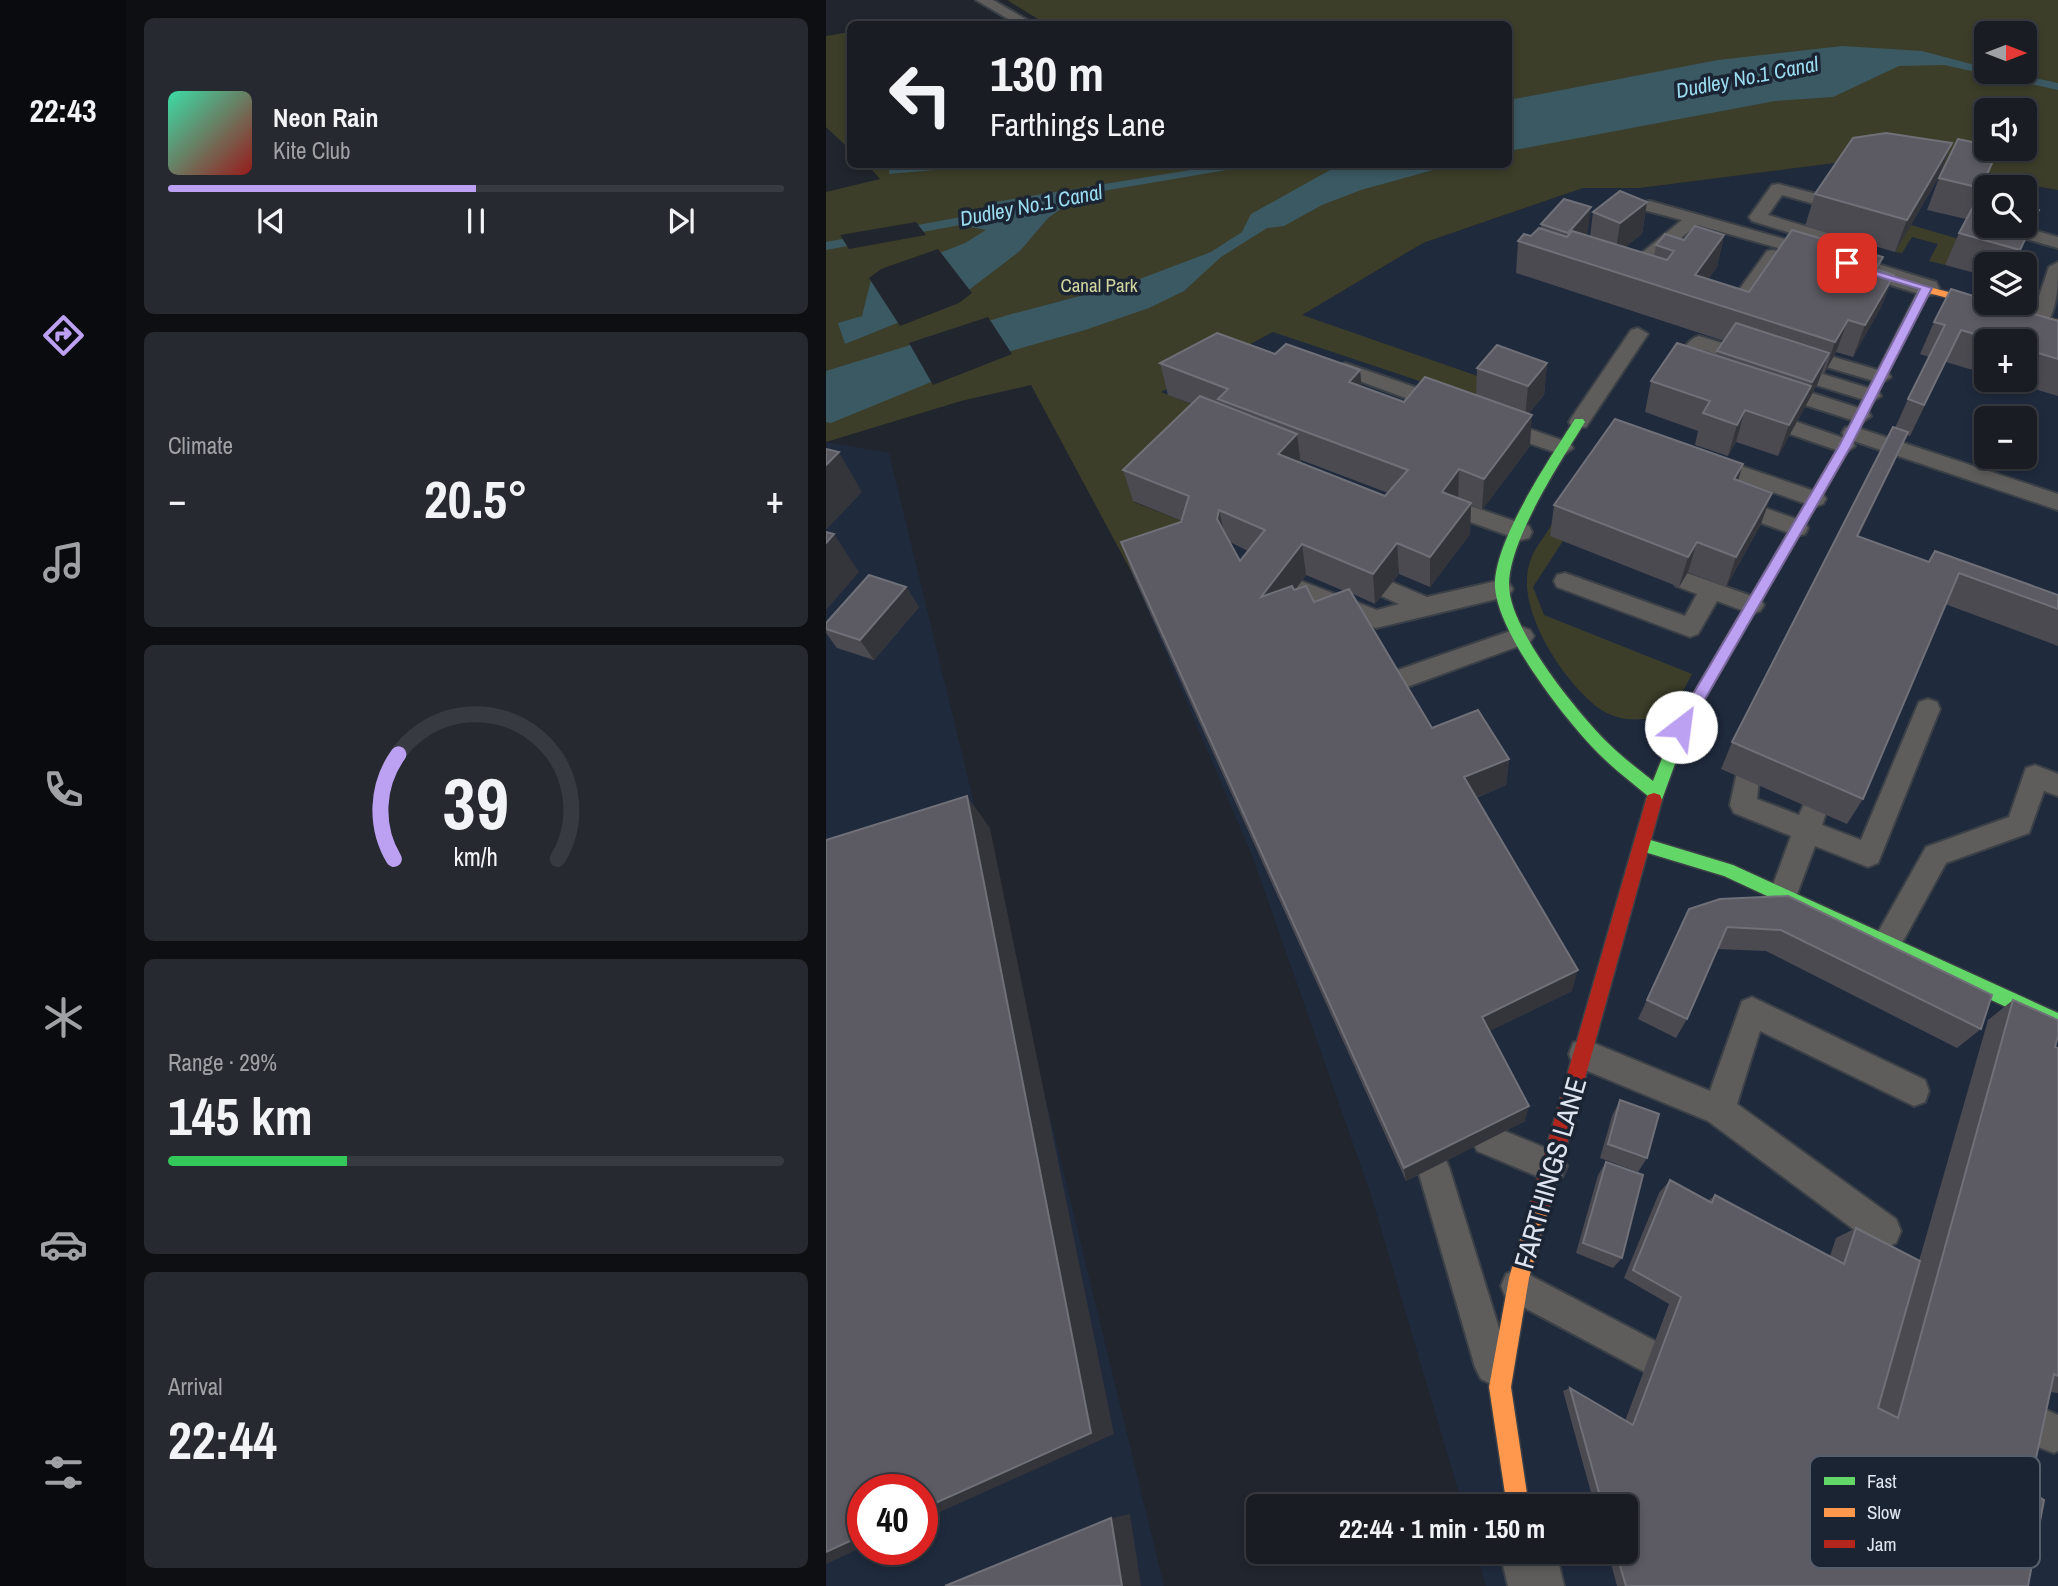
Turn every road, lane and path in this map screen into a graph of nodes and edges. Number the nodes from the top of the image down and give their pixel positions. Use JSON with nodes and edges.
{"nodes":[{"id":1,"x":983,"y":0,"type":"edge"},
{"id":2,"x":1022,"y":21,"type":"edge"},
{"id":3,"x":1822,"y":201,"type":"edge"},
{"id":4,"x":1650,"y":206,"type":"dead end"},
{"id":5,"x":1694,"y":219,"type":"junction"},
{"id":6,"x":2037,"y":237,"type":"edge"},
{"id":7,"x":2058,"y":243,"type":"edge"},
{"id":8,"x":1838,"y":266,"type":"junction"},
{"id":9,"x":2058,"y":267,"type":"edge"},
{"id":10,"x":1628,"y":273,"type":"edge"},
{"id":11,"x":1926,"y":288,"type":"junction"},
{"id":12,"x":1743,"y":298,"type":"edge"},
{"id":13,"x":2037,"y":322,"type":"edge"},
{"id":14,"x":1638,"y":334,"type":"dead end"},
{"id":15,"x":1830,"y":362,"type":"edge"},
{"id":16,"x":1682,"y":366,"type":"edge"},
{"id":17,"x":1345,"y":369,"type":"edge"},
{"id":18,"x":1881,"y":377,"type":"junction"},
{"id":19,"x":1871,"y":396,"type":"junction"},
{"id":20,"x":1809,"y":400,"type":"edge"},
{"id":21,"x":1579,"y":422,"type":"joint"},
{"id":22,"x":1794,"y":428,"type":"edge"},
{"id":23,"x":1852,"y":432,"type":"junction"},
{"id":24,"x":1563,"y":448,"type":"junction"},
{"id":25,"x":1690,"y":455,"type":"edge"},
{"id":26,"x":1815,"y":499,"type":"junction"},
{"id":27,"x":2058,"y":502,"type":"edge"},
{"id":28,"x":1729,"y":503,"type":"edge"},
{"id":29,"x":1453,"y":508,"type":"edge"},
{"id":30,"x":1797,"y":528,"type":"junction"},
{"id":31,"x":1521,"y":532,"type":"junction"},
{"id":32,"x":1259,"y":572,"type":"edge"},
{"id":33,"x":1684,"y":580,"type":"edge"},
{"id":34,"x":1565,"y":581,"type":"dead end"},
{"id":35,"x":1387,"y":589,"type":"edge"},
{"id":36,"x":1501,"y":589,"type":"junction"},
{"id":37,"x":1711,"y":590,"type":"junction"},
{"id":38,"x":1752,"y":605,"type":"junction"},
{"id":39,"x":1425,"y":606,"type":"junction"},
{"id":40,"x":1522,"y":636,"type":"junction"},
{"id":41,"x":1404,"y":678,"type":"edge"},
{"id":42,"x":1928,"y":709,"type":"dead end"},
{"id":43,"x":1746,"y":780,"type":"edge"},
{"id":44,"x":2058,"y":785,"type":"edge"},
{"id":45,"x":1656,"y":793,"type":"junction"},
{"id":46,"x":1810,"y":820,"type":"junction"},
{"id":47,"x":1644,"y":845,"type":"junction"},
{"id":48,"x":1783,"y":896,"type":"junction"},
{"id":49,"x":1886,"y":943,"type":"junction"},
{"id":50,"x":2058,"y":1022,"type":"edge"},
{"id":51,"x":1584,"y":1054,"type":"junction"},
{"id":52,"x":1914,"y":1091,"type":"dead end"},
{"id":53,"x":1719,"y":1110,"type":"junction"},
{"id":54,"x":1488,"y":1140,"type":"edge"},
{"id":55,"x":1551,"y":1166,"type":"junction"},
{"id":56,"x":1433,"y":1167,"type":"edge"},
{"id":57,"x":1884,"y":1231,"type":"dead end"},
{"id":58,"x":1518,"y":1286,"type":"junction"},
{"id":59,"x":1649,"y":1356,"type":"dead end"},
{"id":60,"x":1500,"y":1387,"type":"junction"},
{"id":61,"x":2014,"y":1413,"type":"edge"},
{"id":62,"x":2058,"y":1433,"type":"edge"},
{"id":63,"x":1516,"y":1494,"type":"edge"},
{"id":64,"x":1531,"y":1564,"type":"edge"},
{"id":65,"x":1536,"y":1586,"type":"edge"}],
"edges":[{"from":1,"to":2,"type":"lane"},
{"from":3,"to":8,"type":"lane"},
{"from":4,"to":5,"type":"lane"},
{"from":5,"to":8,"type":"lane"},
{"from":5,"to":10,"type":"lane"},
{"from":6,"to":7,"type":"lane"},
{"from":8,"to":11,"type":"street"},
{"from":8,"to":12,"type":"lane"},
{"from":9,"to":13,"type":"lane"},
{"from":11,"to":13,"type":"street"},
{"from":11,"to":18,"type":"street","name":"FARTHINGS LANE"},
{"from":14,"to":21,"type":"lane"},
{"from":15,"to":18,"type":"lane"},
{"from":16,"to":19,"type":"lane"},
{"from":17,"to":24,"type":"lane"},
{"from":18,"to":19,"type":"street","name":"FARTHINGS LANE"},
{"from":19,"to":23,"type":"street","name":"FARTHINGS LANE"},
{"from":20,"to":23,"type":"lane"},
{"from":21,"to":24,"type":"street"},
{"from":22,"to":23,"type":"lane"},
{"from":23,"to":26,"type":"street","name":"FARTHINGS LANE"},
{"from":23,"to":27,"type":"lane"},
{"from":24,"to":31,"type":"street"},
{"from":25,"to":26,"type":"lane"},
{"from":26,"to":30,"type":"street","name":"FARTHINGS LANE"},
{"from":28,"to":30,"type":"lane"},
{"from":29,"to":31,"type":"lane"},
{"from":30,"to":38,"type":"street","name":"FARTHINGS LANE"},
{"from":31,"to":36,"type":"street"},
{"from":32,"to":39,"type":"lane"},
{"from":33,"to":37,"type":"lane"},
{"from":34,"to":37,"type":"lane"},
{"from":35,"to":39,"type":"lane"},
{"from":36,"to":39,"type":"lane"},
{"from":36,"to":40,"type":"street"},
{"from":37,"to":38,"type":"lane"},
{"from":38,"to":45,"type":"street","name":"FARTHINGS LANE"},
{"from":40,"to":41,"type":"lane"},
{"from":40,"to":45,"type":"street"},
{"from":42,"to":46,"type":"lane"},
{"from":43,"to":46,"type":"lane"},
{"from":44,"to":49,"type":"lane"},
{"from":45,"to":47,"type":"street","name":"FARTHINGS LANE"},
{"from":46,"to":48,"type":"lane"},
{"from":47,"to":48,"type":"street"},
{"from":47,"to":51,"type":"street","name":"FARTHINGS LANE"},
{"from":48,"to":49,"type":"street"},
{"from":49,"to":50,"type":"street"},
{"from":51,"to":53,"type":"lane"},
{"from":51,"to":55,"type":"street","name":"FARTHINGS LANE"},
{"from":52,"to":53,"type":"lane"},
{"from":53,"to":57,"type":"lane"},
{"from":54,"to":55,"type":"lane"},
{"from":55,"to":58,"type":"street","name":"FARTHINGS LANE"},
{"from":56,"to":60,"type":"lane"},
{"from":58,"to":59,"type":"lane"},
{"from":58,"to":60,"type":"street","name":"FARTHINGS LANE"},
{"from":60,"to":63,"type":"street","name":"FARTHINGS LANE"},
{"from":61,"to":62,"type":"lane"},
{"from":64,"to":65,"type":"street"}]}
